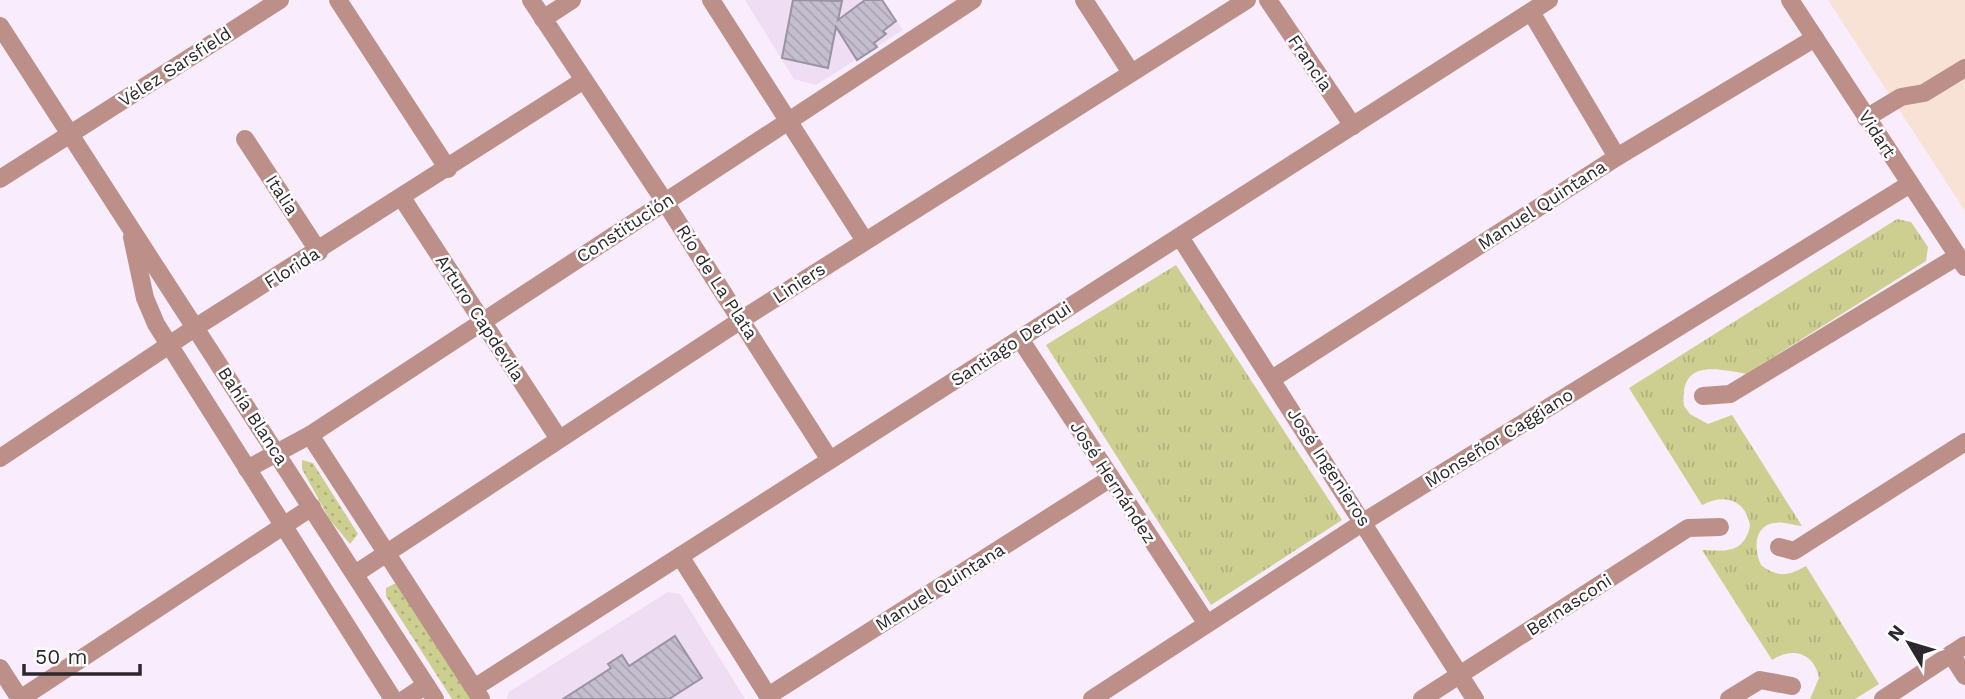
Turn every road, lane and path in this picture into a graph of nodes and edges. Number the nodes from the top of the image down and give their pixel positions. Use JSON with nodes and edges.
{"nodes":[{"id":1,"x":279,"y":0,"type":"edge"},
{"id":2,"x":338,"y":0,"type":"edge"},
{"id":3,"x":531,"y":0,"type":"edge"},
{"id":4,"x":572,"y":0,"type":"edge"},
{"id":5,"x":711,"y":0,"type":"edge"},
{"id":6,"x":972,"y":0,"type":"edge"},
{"id":7,"x":1084,"y":0,"type":"edge"},
{"id":8,"x":1247,"y":0,"type":"edge"},
{"id":9,"x":1268,"y":0,"type":"edge"},
{"id":10,"x":1549,"y":0,"type":"edge"},
{"id":11,"x":1790,"y":0,"type":"edge"},
{"id":12,"x":1531,"y":12,"type":"junction"},
{"id":13,"x":543,"y":19,"type":"junction"},
{"id":14,"x":0,"y":26,"type":"edge"},
{"id":15,"x":1815,"y":38,"type":"junction"},
{"id":16,"x":1965,"y":68,"type":"edge"},
{"id":17,"x":1130,"y":71,"type":"junction"},
{"id":18,"x":1913,"y":79,"type":"dead end"},
{"id":19,"x":584,"y":80,"type":"junction"},
{"id":20,"x":1901,"y":97,"type":"junction"},
{"id":21,"x":1866,"y":118,"type":"junction"},
{"id":22,"x":789,"y":121,"type":"junction"},
{"id":23,"x":1353,"y":126,"type":"junction"},
{"id":24,"x":70,"y":134,"type":"junction"},
{"id":25,"x":245,"y":139,"type":"dead end"},
{"id":26,"x":1617,"y":157,"type":"junction"},
{"id":27,"x":447,"y":169,"type":"junction"},
{"id":28,"x":0,"y":179,"type":"edge"},
{"id":29,"x":1910,"y":184,"type":"junction"},
{"id":30,"x":402,"y":198,"type":"junction"},
{"id":31,"x":665,"y":202,"type":"junction"},
{"id":32,"x":130,"y":227,"type":"junction"},
{"id":33,"x":1180,"y":237,"type":"junction"},
{"id":34,"x":865,"y":241,"type":"junction"},
{"id":35,"x":319,"y":252,"type":"junction"},
{"id":36,"x":1962,"y":262,"type":"edge"},
{"id":37,"x":741,"y":320,"type":"junction"},
{"id":38,"x":482,"y":321,"type":"junction"},
{"id":39,"x":196,"y":327,"type":"junction"},
{"id":40,"x":1020,"y":339,"type":"junction"},
{"id":41,"x":169,"y":345,"type":"junction"},
{"id":42,"x":1272,"y":379,"type":"junction"},
{"id":43,"x":1703,"y":397,"type":"dead end"},
{"id":44,"x":310,"y":435,"type":"junction"},
{"id":45,"x":558,"y":439,"type":"junction"},
{"id":46,"x":1965,"y":442,"type":"edge"},
{"id":47,"x":278,"y":454,"type":"junction"},
{"id":48,"x":0,"y":457,"type":"edge"},
{"id":49,"x":830,"y":460,"type":"junction"},
{"id":50,"x":247,"y":469,"type":"junction"},
{"id":51,"x":1111,"y":478,"type":"junction"},
{"id":52,"x":312,"y":507,"type":"junction"},
{"id":53,"x":1365,"y":522,"type":"junction"},
{"id":54,"x":283,"y":526,"type":"junction"},
{"id":55,"x":1720,"y":527,"type":"dead end"},
{"id":56,"x":1779,"y":547,"type":"dead end"},
{"id":57,"x":386,"y":555,"type":"junction"},
{"id":58,"x":680,"y":556,"type":"junction"},
{"id":59,"x":355,"y":574,"type":"junction"},
{"id":60,"x":1207,"y":624,"type":"junction"},
{"id":61,"x":1958,"y":650,"type":"edge"},
{"id":62,"x":0,"y":668,"type":"edge"},
{"id":63,"x":1461,"y":675,"type":"junction"},
{"id":64,"x":1965,"y":676,"type":"edge"},
{"id":65,"x":1792,"y":686,"type":"dead end"},
{"id":66,"x":430,"y":692,"type":"edge"},
{"id":67,"x":477,"y":694,"type":"edge"},
{"id":68,"x":769,"y":697,"type":"edge"},
{"id":69,"x":20,"y":699,"type":"edge"},
{"id":70,"x":393,"y":699,"type":"edge"},
{"id":71,"x":405,"y":699,"type":"edge"},
{"id":72,"x":1092,"y":699,"type":"edge"},
{"id":73,"x":1422,"y":699,"type":"edge"},
{"id":74,"x":1475,"y":699,"type":"edge"},
{"id":75,"x":1729,"y":699,"type":"edge"},
{"id":76,"x":1883,"y":699,"type":"edge"}],
"edges":[{"from":1,"to":24,"type":"street","name":"Vélez Sarsfield"},
{"from":2,"to":27,"type":"street"},
{"from":3,"to":13,"type":"street","name":"Río de La Plata"},
{"from":4,"to":13,"type":"street"},
{"from":5,"to":22,"type":"street"},
{"from":6,"to":22,"type":"street","name":"Constitución"},
{"from":7,"to":17,"type":"street"},
{"from":8,"to":17,"type":"street","name":"Liniers"},
{"from":9,"to":23,"type":"street","name":"Francia"},
{"from":10,"to":12,"type":"street","name":"Santiago Derqui"},
{"from":11,"to":15,"type":"street","name":"Vidart"},
{"from":12,"to":23,"type":"street","name":"Santiago Derqui"},
{"from":12,"to":26,"type":"street"},
{"from":13,"to":19,"type":"street","name":"Río de La Plata"},
{"from":14,"to":24,"type":"street","name":"Bahía Blanca"},
{"from":15,"to":21,"type":"street","name":"Vidart"},
{"from":15,"to":26,"type":"street","name":"Manuel Quintana"},
{"from":16,"to":20,"type":"street"},
{"from":17,"to":34,"type":"street","name":"Liniers"},
{"from":18,"to":20,"type":"street"},
{"from":19,"to":27,"type":"street","name":"Florida"},
{"from":19,"to":31,"type":"street","name":"Río de La Plata"},
{"from":20,"to":21,"type":"street"},
{"from":21,"to":29,"type":"street","name":"Vidart"},
{"from":22,"to":31,"type":"street","name":"Constitución"},
{"from":22,"to":34,"type":"street"},
{"from":23,"to":33,"type":"street","name":"Santiago Derqui"},
{"from":24,"to":28,"type":"street","name":"Vélez Sarsfield"},
{"from":24,"to":32,"type":"street","name":"Bahía Blanca"},
{"from":25,"to":35,"type":"street","name":"Italia"},
{"from":26,"to":42,"type":"street","name":"Manuel Quintana"},
{"from":27,"to":30,"type":"street","name":"Florida"},
{"from":29,"to":36,"type":"street","name":"Vidart"},
{"from":29,"to":53,"type":"street","name":"Monseñor Caggiano"},
{"from":30,"to":35,"type":"street","name":"Florida"},
{"from":30,"to":38,"type":"street","name":"Arturo Capdevila"},
{"from":31,"to":37,"type":"street","name":"Río de La Plata"},
{"from":31,"to":38,"type":"street","name":"Constitución"},
{"from":32,"to":39,"type":"street","name":"Bahía Blanca"},
{"from":32,"to":41,"type":"street"},
{"from":33,"to":40,"type":"street","name":"Santiago Derqui"},
{"from":33,"to":42,"type":"street","name":"José Ingenieros"},
{"from":34,"to":37,"type":"street","name":"Liniers"},
{"from":35,"to":39,"type":"street","name":"Florida"},
{"from":36,"to":43,"type":"street"},
{"from":37,"to":45,"type":"street","name":"Liniers"},
{"from":37,"to":49,"type":"street","name":"Río de La Plata"},
{"from":38,"to":44,"type":"street","name":"Constitución"},
{"from":38,"to":45,"type":"street","name":"Arturo Capdevila"},
{"from":39,"to":41,"type":"street","name":"Florida"},
{"from":39,"to":47,"type":"street","name":"Bahía Blanca"},
{"from":40,"to":49,"type":"street","name":"Santiago Derqui"},
{"from":40,"to":51,"type":"street","name":"José Hernández"},
{"from":41,"to":48,"type":"street","name":"Florida"},
{"from":41,"to":50,"type":"street"},
{"from":42,"to":53,"type":"street","name":"José Ingenieros"},
{"from":44,"to":47,"type":"street","name":"Constitución"},
{"from":44,"to":57,"type":"street"},
{"from":45,"to":57,"type":"street","name":"Liniers"},
{"from":46,"to":56,"type":"street"},
{"from":47,"to":50,"type":"street","name":"Constitución"},
{"from":47,"to":52,"type":"street","name":"Bahía Blanca"},
{"from":49,"to":58,"type":"street","name":"Santiago Derqui"},
{"from":50,"to":54,"type":"street"},
{"from":51,"to":60,"type":"street","name":"José Hernández"},
{"from":51,"to":68,"type":"street","name":"Manuel Quintana"},
{"from":52,"to":54,"type":"street"},
{"from":52,"to":59,"type":"street","name":"Bahía Blanca"},
{"from":53,"to":60,"type":"street","name":"Monseñor Caggiano"},
{"from":53,"to":63,"type":"street","name":"José Ingenieros"},
{"from":54,"to":69,"type":"street"},
{"from":54,"to":70,"type":"street"},
{"from":55,"to":63,"type":"street","name":"Bernasconi"},
{"from":57,"to":59,"type":"street","name":"Liniers"},
{"from":57,"to":67,"type":"street"},
{"from":58,"to":67,"type":"street","name":"Santiago Derqui"},
{"from":58,"to":68,"type":"street"},
{"from":59,"to":66,"type":"street","name":"Bahía Blanca"},
{"from":60,"to":72,"type":"street","name":"Monseñor Caggiano"},
{"from":61,"to":64,"type":"street"},
{"from":61,"to":76,"type":"street"},
{"from":62,"to":69,"type":"street"},
{"from":63,"to":73,"type":"street","name":"Bernasconi"},
{"from":63,"to":74,"type":"street","name":"José Ingenieros"},
{"from":65,"to":75,"type":"street"},
{"from":66,"to":71,"type":"street"}]}
